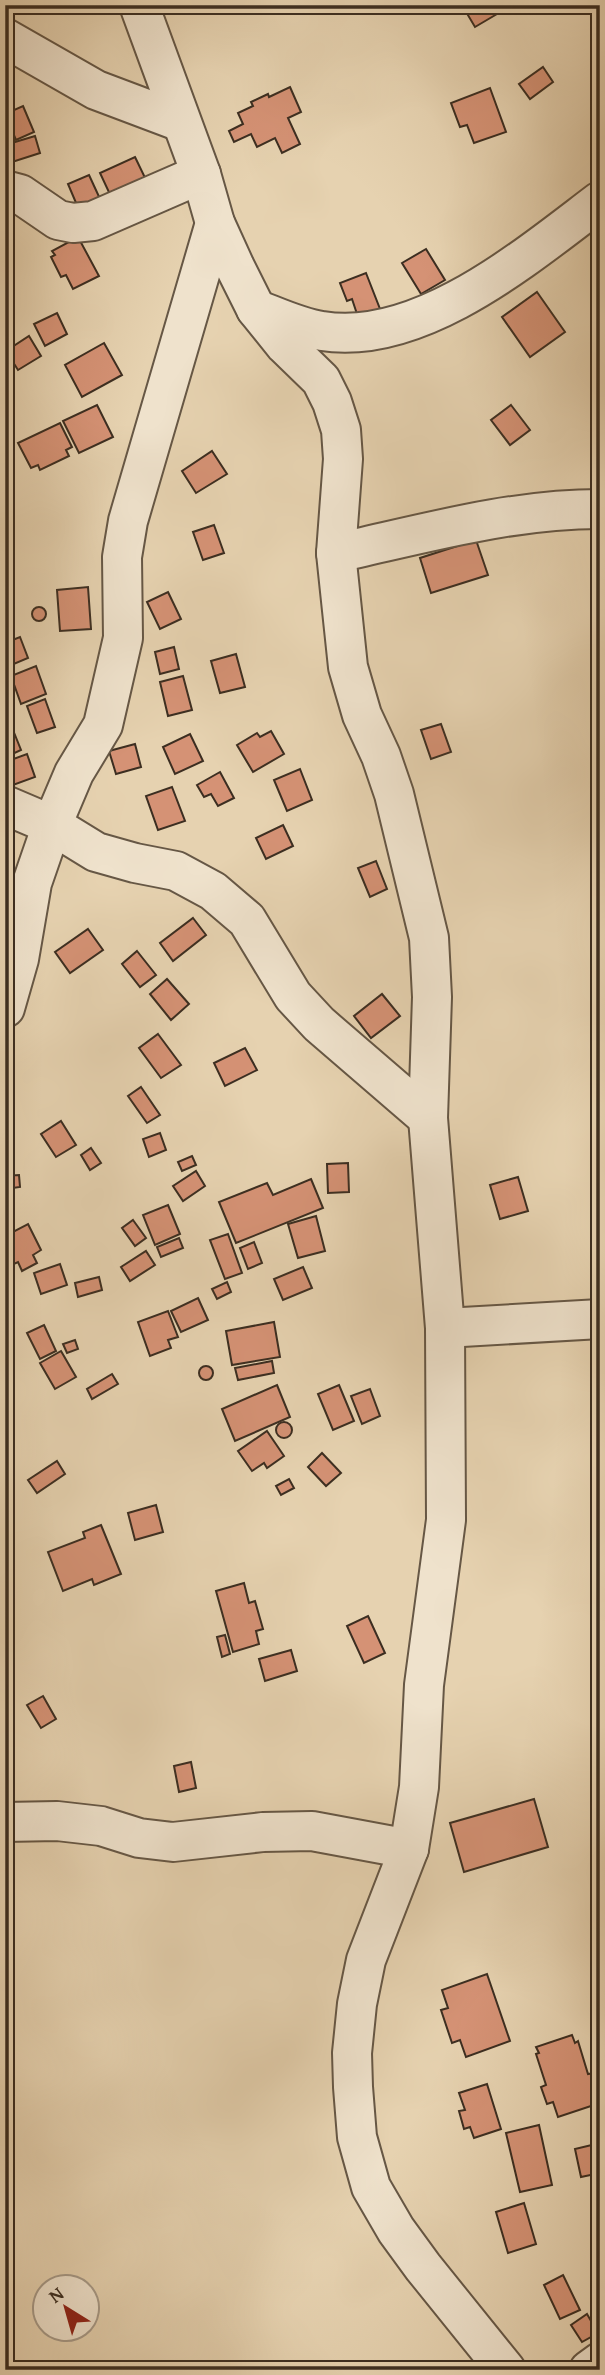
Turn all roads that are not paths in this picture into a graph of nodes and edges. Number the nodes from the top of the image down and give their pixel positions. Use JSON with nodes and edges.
{"nodes":[{"id":1,"x":139,"y":5,"type":"edge"},
{"id":2,"x":5,"y":38,"type":"edge"},
{"id":3,"x":181,"y":122,"type":"junction"},
{"id":4,"x":201,"y":174,"type":"junction"},
{"id":5,"x":5,"y":190,"type":"edge"},
{"id":6,"x":600,"y":201,"type":"edge"},
{"id":7,"x":215,"y":223,"type":"junction"},
{"id":8,"x":256,"y":309,"type":"junction"},
{"id":9,"x":600,"y":509,"type":"edge"},
{"id":10,"x":336,"y":554,"type":"junction"},
{"id":11,"x":5,"y":805,"type":"edge"},
{"id":12,"x":52,"y":825,"type":"junction"},
{"id":13,"x":5,"y":1008,"type":"edge"},
{"id":14,"x":428,"y":1118,"type":"junction"},
{"id":15,"x":600,"y":1319,"type":"edge"},
{"id":16,"x":445,"y":1328,"type":"junction"},
{"id":17,"x":5,"y":1822,"type":"edge"},
{"id":18,"x":408,"y":1849,"type":"junction"},
{"id":19,"x":600,"y":2362,"type":"edge"},
{"id":20,"x":506,"y":2370,"type":"edge"},
{"id":21,"x":589,"y":2370,"type":"edge"}],
"edges":[{"from":1,"to":3,"type":"street"},
{"from":2,"to":3,"type":"street"},
{"from":3,"to":4,"type":"street"},
{"from":4,"to":5,"type":"street"},
{"from":4,"to":7,"type":"street"},
{"from":6,"to":8,"type":"street"},
{"from":7,"to":8,"type":"street"},
{"from":7,"to":12,"type":"street"},
{"from":8,"to":10,"type":"street"},
{"from":9,"to":10,"type":"street"},
{"from":10,"to":14,"type":"street"},
{"from":11,"to":12,"type":"street"},
{"from":12,"to":13,"type":"street"},
{"from":12,"to":14,"type":"street"},
{"from":14,"to":16,"type":"street"},
{"from":15,"to":16,"type":"street"},
{"from":16,"to":18,"type":"street"},
{"from":17,"to":18,"type":"street"},
{"from":18,"to":20,"type":"street"},
{"from":19,"to":21,"type":"street"}]}
